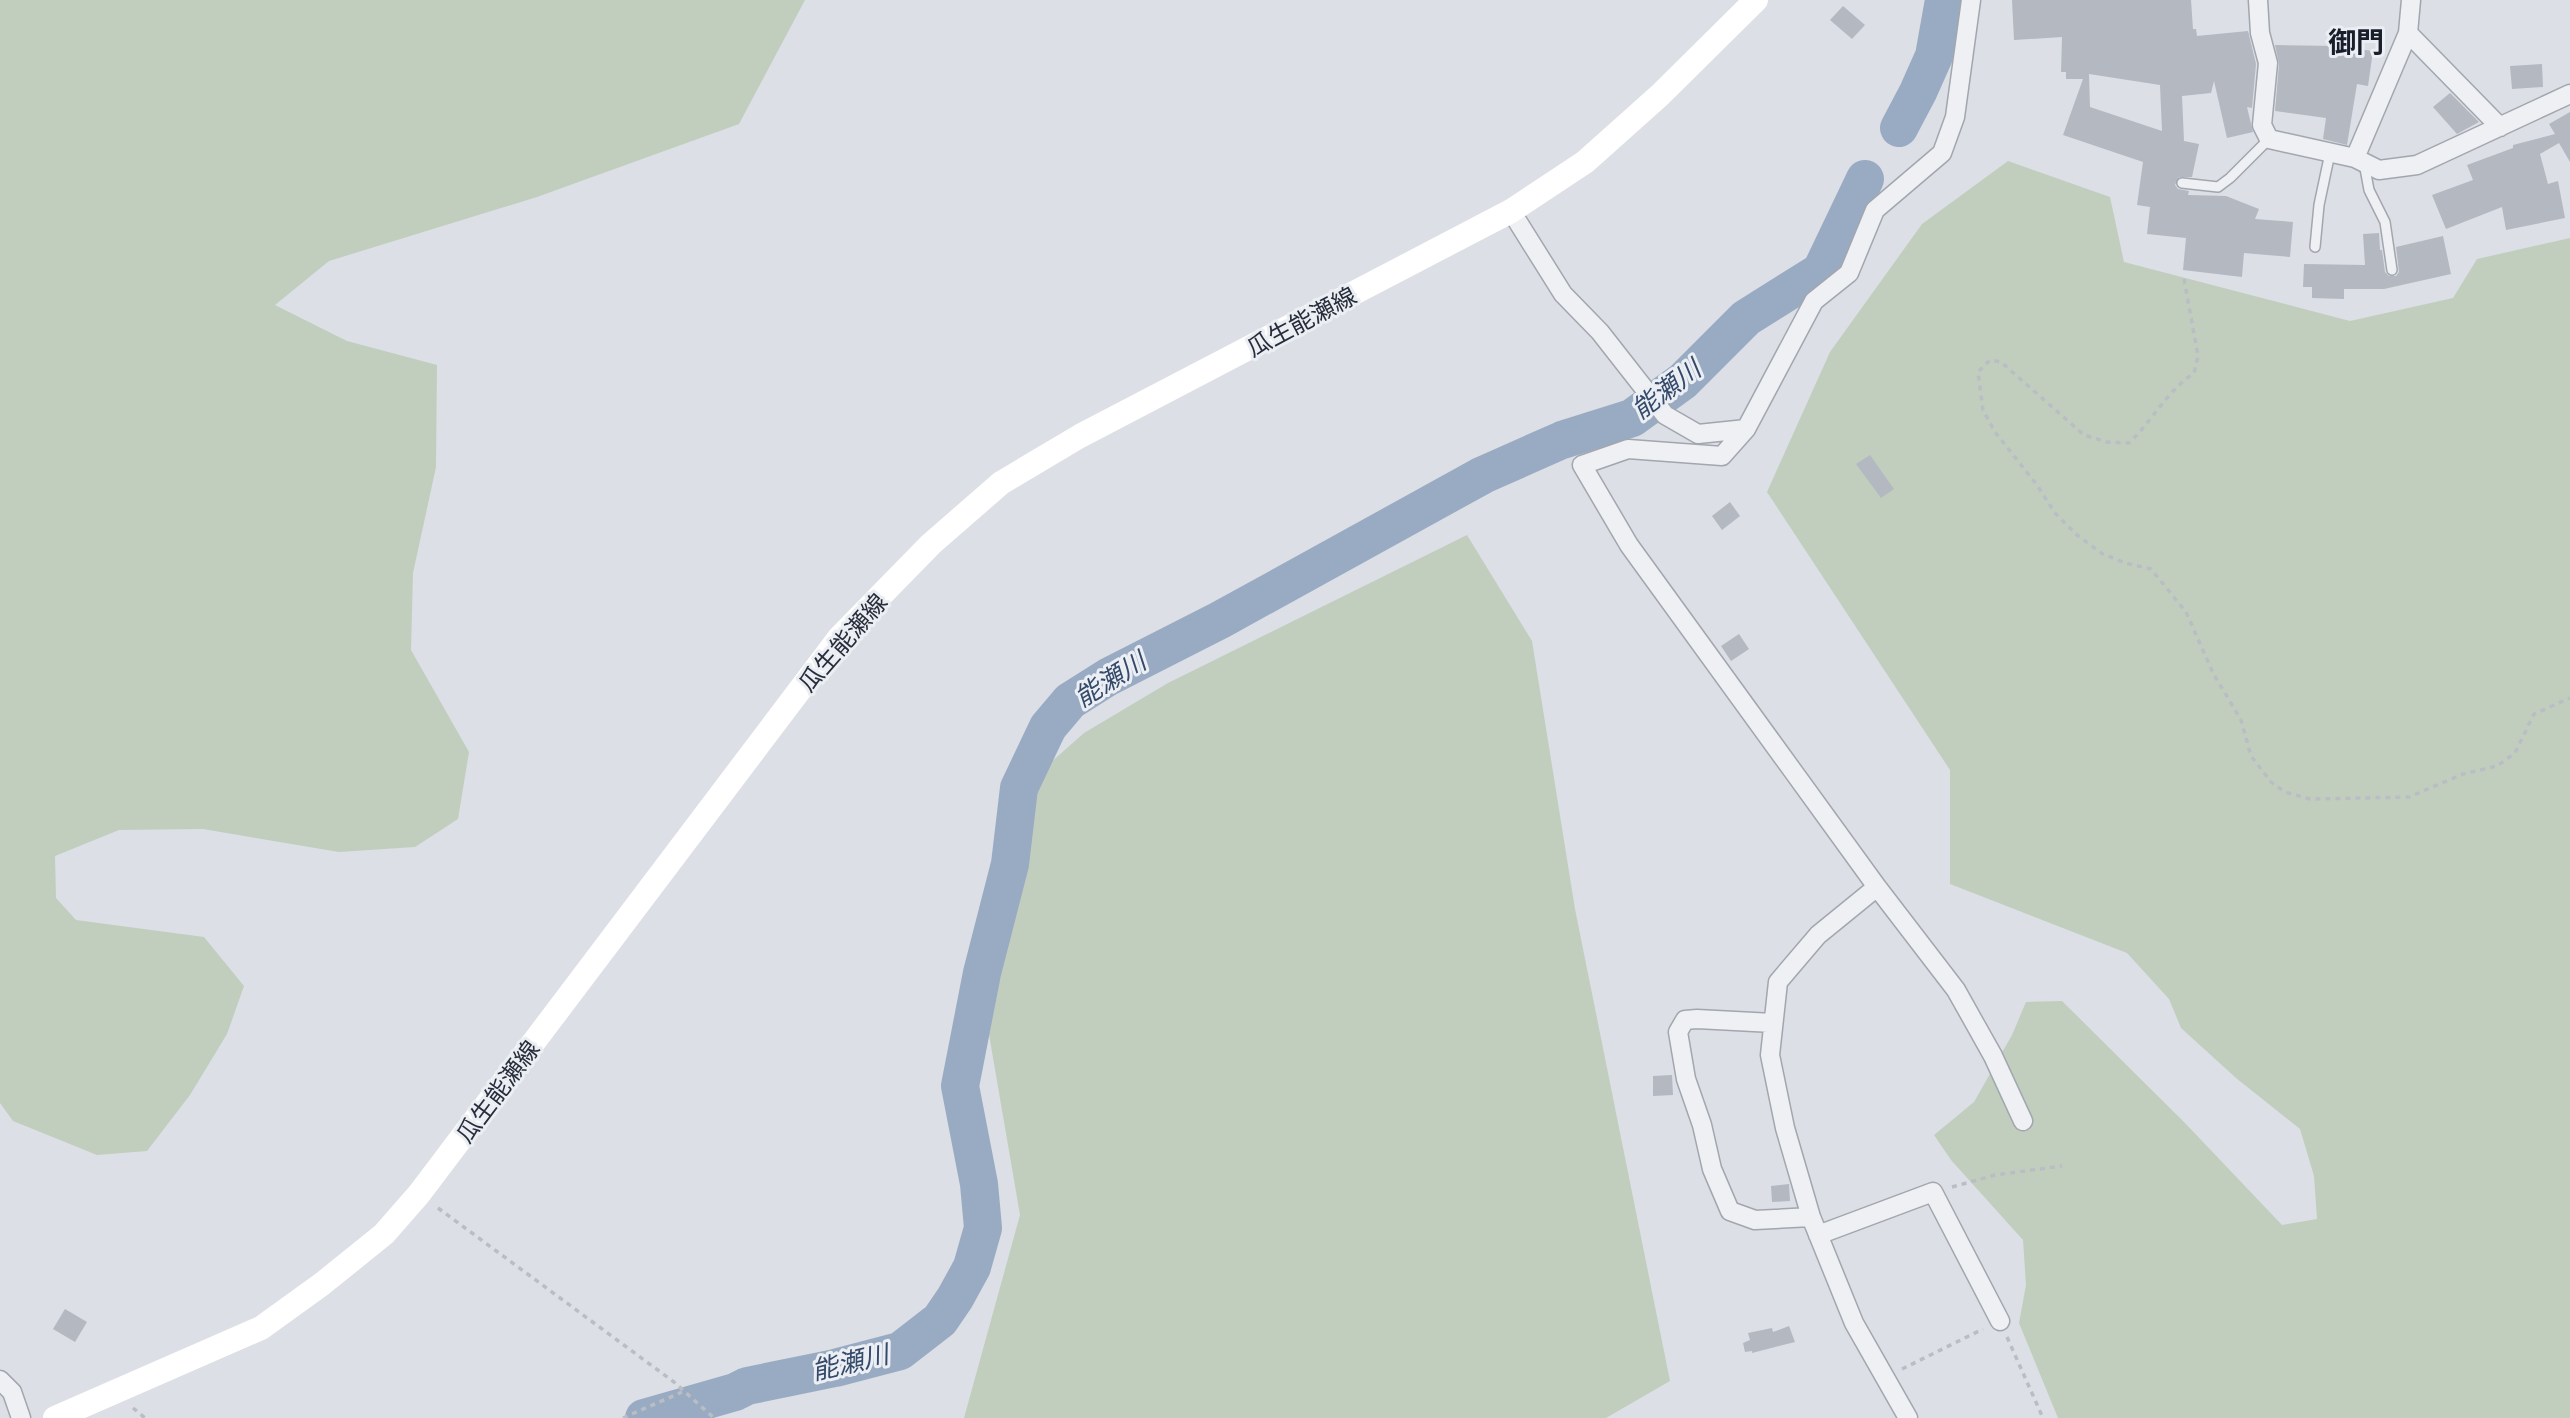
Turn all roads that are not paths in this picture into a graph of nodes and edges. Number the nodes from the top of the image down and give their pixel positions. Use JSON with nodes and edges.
{"nodes":[{"id":1,"x":1756,"y":0,"type":"edge"},
{"id":2,"x":1971,"y":0,"type":"edge"},
{"id":3,"x":2258,"y":0,"type":"edge"},
{"id":4,"x":2411,"y":0,"type":"edge"},
{"id":5,"x":2408,"y":33,"type":"junction"},
{"id":6,"x":2570,"y":94,"type":"edge"},
{"id":7,"x":2500,"y":127,"type":"junction"},
{"id":8,"x":2269,"y":139,"type":"junction"},
{"id":9,"x":2330,"y":153,"type":"junction"},
{"id":10,"x":2360,"y":160,"type":"junction"},
{"id":11,"x":2182,"y":183,"type":"dead end"},
{"id":12,"x":1511,"y":211,"type":"junction"},
{"id":13,"x":2315,"y":247,"type":"dead end"},
{"id":14,"x":2392,"y":270,"type":"dead end"},
{"id":15,"x":1746,"y":429,"type":"junction"},
{"id":16,"x":1877,"y":887,"type":"junction"},
{"id":17,"x":1773,"y":1023,"type":"junction"},
{"id":18,"x":2023,"y":1121,"type":"dead end"},
{"id":19,"x":1811,"y":1217,"type":"junction"},
{"id":20,"x":1818,"y":1236,"type":"junction"},
{"id":21,"x":2000,"y":1321,"type":"road end"},
{"id":22,"x":0,"y":1380,"type":"edge"},
{"id":23,"x":21,"y":1418,"type":"edge"},
{"id":24,"x":55,"y":1418,"type":"edge"},
{"id":25,"x":1908,"y":1418,"type":"edge"}],
"edges":[{"from":1,"to":12,"type":"main road","name":"瓜生能瀬線"},
{"from":2,"to":15,"type":"street"},
{"from":3,"to":8,"type":"street"},
{"from":4,"to":5,"type":"street"},
{"from":5,"to":7,"type":"street"},
{"from":5,"to":10,"type":"street"},
{"from":6,"to":7,"type":"street"},
{"from":7,"to":10,"type":"street"},
{"from":8,"to":9,"type":"street"},
{"from":8,"to":11,"type":"lane"},
{"from":9,"to":10,"type":"street"},
{"from":9,"to":13,"type":"lane"},
{"from":10,"to":14,"type":"lane"},
{"from":12,"to":15,"type":"street"},
{"from":12,"to":24,"type":"main road","name":"瓜生能瀬線"},
{"from":15,"to":16,"type":"street"},
{"from":16,"to":17,"type":"street"},
{"from":16,"to":18,"type":"street"},
{"from":17,"to":19,"type":"street"},
{"from":17,"to":19,"type":"street"},
{"from":19,"to":20,"type":"street"},
{"from":20,"to":21,"type":"street"},
{"from":20,"to":25,"type":"street"},
{"from":22,"to":23,"type":"street"}]}
